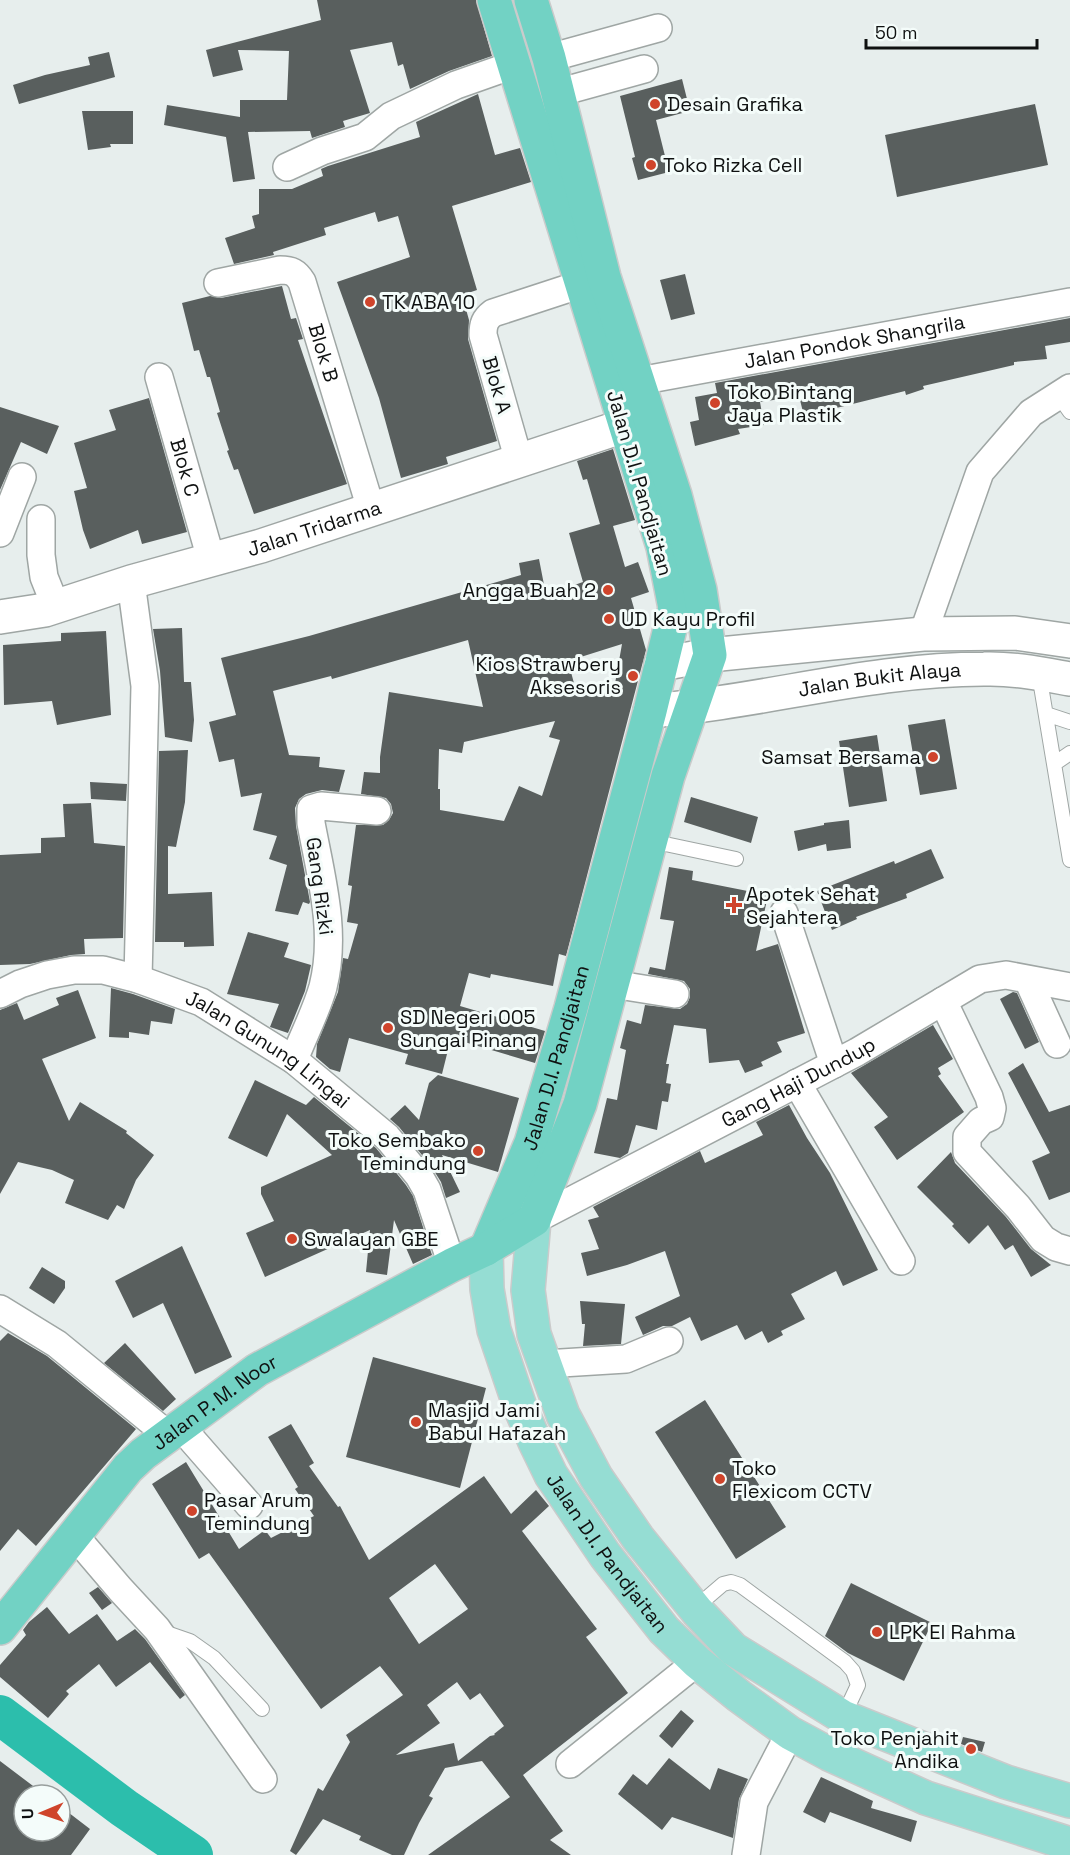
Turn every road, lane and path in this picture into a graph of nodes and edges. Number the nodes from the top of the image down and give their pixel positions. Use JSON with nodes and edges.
{"nodes":[{"id":1,"x":494,"y":0,"type":"edge"},
{"id":2,"x":531,"y":0,"type":"edge"},
{"id":3,"x":658,"y":28,"type":"dead end"},
{"id":4,"x":549,"y":58,"type":"junction"},
{"id":5,"x":513,"y":64,"type":"junction"},
{"id":6,"x":644,"y":69,"type":"dead end"},
{"id":7,"x":557,"y":93,"type":"junction"},
{"id":8,"x":287,"y":167,"type":"dead end"},
{"id":9,"x":592,"y":280,"type":"junction"},
{"id":10,"x":218,"y":283,"type":"dead end"},
{"id":11,"x":1070,"y":302,"type":"edge"},
{"id":12,"x":159,"y":377,"type":"dead end"},
{"id":13,"x":639,"y":381,"type":"junction"},
{"id":14,"x":1066,"y":398,"type":"edge"},
{"id":15,"x":624,"y":426,"type":"junction"},
{"id":16,"x":519,"y":460,"type":"junction"},
{"id":17,"x":22,"y":477,"type":"dead end"},
{"id":18,"x":371,"y":509,"type":"junction"},
{"id":19,"x":41,"y":519,"type":"dead end"},
{"id":20,"x":0,"y":533,"type":"edge"},
{"id":21,"x":211,"y":559,"type":"junction"},
{"id":22,"x":131,"y":582,"type":"junction"},
{"id":23,"x":56,"y":607,"type":"junction"},
{"id":24,"x":0,"y":617,"type":"edge"},
{"id":25,"x":923,"y":634,"type":"junction"},
{"id":26,"x":1070,"y":641,"type":"edge"},
{"id":27,"x":804,"y":645,"type":"junction"},
{"id":28,"x":711,"y":655,"type":"junction"},
{"id":29,"x":661,"y":664,"type":"junction"},
{"id":30,"x":1055,"y":676,"type":"edge"},
{"id":31,"x":807,"y":687,"type":"junction"},
{"id":32,"x":692,"y":708,"type":"junction"},
{"id":33,"x":650,"y":711,"type":"junction"},
{"id":34,"x":1046,"y":714,"type":"junction"},
{"id":35,"x":1070,"y":722,"type":"edge"},
{"id":36,"x":1070,"y":753,"type":"edge"},
{"id":37,"x":1054,"y":764,"type":"junction"},
{"id":38,"x":377,"y":811,"type":"dead end"},
{"id":39,"x":651,"y":841,"type":"junction"},
{"id":40,"x":736,"y":859,"type":"dead end"},
{"id":41,"x":1070,"y":860,"type":"edge"},
{"id":42,"x":784,"y":914,"type":"dead end"},
{"id":43,"x":138,"y":978,"type":"junction"},
{"id":44,"x":1028,"y":980,"type":"junction"},
{"id":45,"x":612,"y":984,"type":"junction"},
{"id":46,"x":1070,"y":987,"type":"edge"},
{"id":47,"x":0,"y":994,"type":"edge"},
{"id":48,"x":675,"y":994,"type":"dead end"},
{"id":49,"x":944,"y":1001,"type":"junction"},
{"id":50,"x":1057,"y":1044,"type":"dead end"},
{"id":51,"x":294,"y":1060,"type":"junction"},
{"id":52,"x":834,"y":1064,"type":"junction"},
{"id":53,"x":797,"y":1083,"type":"junction"},
{"id":54,"x":534,"y":1220,"type":"junction"},
{"id":55,"x":486,"y":1249,"type":"junction"},
{"id":56,"x":1070,"y":1251,"type":"edge"},
{"id":57,"x":901,"y":1261,"type":"dead end"},
{"id":58,"x":452,"y":1265,"type":"junction"},
{"id":59,"x":0,"y":1309,"type":"edge"},
{"id":60,"x":669,"y":1341,"type":"dead end"},
{"id":61,"x":544,"y":1364,"type":"junction"},
{"id":62,"x":174,"y":1430,"type":"junction"},
{"id":63,"x":249,"y":1505,"type":"dead end"},
{"id":64,"x":74,"y":1535,"type":"junction"},
{"id":65,"x":695,"y":1608,"type":"junction"},
{"id":66,"x":0,"y":1628,"type":"edge"},
{"id":67,"x":157,"y":1629,"type":"junction"},
{"id":68,"x":697,"y":1662,"type":"junction"},
{"id":69,"x":262,"y":1709,"type":"dead end"},
{"id":70,"x":843,"y":1717,"type":"junction"},
{"id":71,"x":790,"y":1732,"type":"junction"},
{"id":72,"x":570,"y":1764,"type":"dead end"},
{"id":73,"x":263,"y":1779,"type":"dead end"},
{"id":74,"x":1070,"y":1801,"type":"edge"},
{"id":75,"x":1070,"y":1844,"type":"edge"},
{"id":76,"x":746,"y":1855,"type":"edge"}],
"edges":[{"from":1,"to":5,"type":"highway","name":"Jalan D.I. Pandjaitan"},
{"from":2,"to":4,"type":"highway","name":"Jalan D.I. Pandjaitan"},
{"from":3,"to":4,"type":"street"},
{"from":4,"to":7,"type":"highway","name":"Jalan D.I. Pandjaitan"},
{"from":5,"to":8,"type":"street"},
{"from":5,"to":9,"type":"highway","name":"Jalan D.I. Pandjaitan"},
{"from":6,"to":7,"type":"street"},
{"from":7,"to":9,"type":"highway","name":"Jalan D.I. Pandjaitan"},
{"from":9,"to":13,"type":"highway","name":"Jalan D.I. Pandjaitan"},
{"from":9,"to":15,"type":"highway","name":"Jalan D.I. Pandjaitan"},
{"from":9,"to":16,"type":"street","name":"Blok A"},
{"from":10,"to":18,"type":"street","name":"Blok B"},
{"from":11,"to":13,"type":"street","name":"Jalan Pondok Shangrila"},
{"from":12,"to":21,"type":"street","name":"Blok C"},
{"from":13,"to":28,"type":"highway","name":"Jalan D.I. Pandjaitan"},
{"from":14,"to":25,"type":"street"},
{"from":15,"to":16,"type":"street","name":"Jalan Tridarma"},
{"from":15,"to":29,"type":"highway","name":"Jalan D.I. Pandjaitan"},
{"from":16,"to":18,"type":"street","name":"Jalan Tridarma"},
{"from":17,"to":20,"type":"street"},
{"from":18,"to":21,"type":"street","name":"Jalan Tridarma"},
{"from":19,"to":23,"type":"street"},
{"from":21,"to":22,"type":"street","name":"Jalan Tridarma"},
{"from":22,"to":23,"type":"street","name":"Jalan Tridarma"},
{"from":22,"to":43,"type":"street"},
{"from":23,"to":24,"type":"street","name":"Jalan Tridarma"},
{"from":25,"to":26,"type":"street","name":"Jalan Bukit Alaya"},
{"from":25,"to":27,"type":"street","name":"Jalan Bukit Alaya"},
{"from":27,"to":28,"type":"street","name":"Jalan Bukit Alaya"},
{"from":27,"to":31,"type":"street"},
{"from":28,"to":29,"type":"street","name":"Jalan Bukit Alaya"},
{"from":28,"to":32,"type":"highway","name":"Jalan D.I. Pandjaitan"},
{"from":29,"to":33,"type":"highway","name":"Jalan D.I. Pandjaitan"},
{"from":30,"to":31,"type":"street","name":"Jalan Bukit Alaya"},
{"from":30,"to":34,"type":"lane"},
{"from":31,"to":32,"type":"street","name":"Jalan Bukit Alaya"},
{"from":32,"to":33,"type":"street","name":"Jalan Bukit Alaya"},
{"from":32,"to":39,"type":"highway","name":"Jalan D.I. Pandjaitan"},
{"from":33,"to":55,"type":"highway","name":"Jalan D.I. Pandjaitan"},
{"from":34,"to":35,"type":"lane"},
{"from":34,"to":37,"type":"lane"},
{"from":36,"to":37,"type":"lane"},
{"from":37,"to":41,"type":"lane"},
{"from":38,"to":51,"type":"street","name":"Gang Rizki"},
{"from":39,"to":40,"type":"lane"},
{"from":39,"to":45,"type":"highway","name":"Jalan D.I. Pandjaitan"},
{"from":42,"to":52,"type":"street"},
{"from":43,"to":47,"type":"street","name":"Jalan Gunung Lingai"},
{"from":43,"to":51,"type":"street","name":"Jalan Gunung Lingai"},
{"from":44,"to":46,"type":"street","name":"Gang Haji Dundup"},
{"from":44,"to":49,"type":"street","name":"Gang Haji Dundup"},
{"from":44,"to":50,"type":"street"},
{"from":45,"to":48,"type":"street"},
{"from":45,"to":54,"type":"highway","name":"Jalan D.I. Pandjaitan"},
{"from":49,"to":52,"type":"street","name":"Gang Haji Dundup"},
{"from":49,"to":56,"type":"street"},
{"from":51,"to":58,"type":"street","name":"Jalan Gunung Lingai"},
{"from":52,"to":53,"type":"street","name":"Gang Haji Dundup"},
{"from":53,"to":54,"type":"street","name":"Gang Haji Dundup"},
{"from":53,"to":57,"type":"street"},
{"from":54,"to":55,"type":"highway","name":"Jalan P. M. Noor"},
{"from":54,"to":61,"type":"main road","name":"Jalan D.I. Pandjaitan"},
{"from":55,"to":58,"type":"highway","name":"Jalan P. M. Noor"},
{"from":55,"to":68,"type":"main road","name":"Jalan D.I. Pandjaitan"},
{"from":58,"to":62,"type":"highway","name":"Jalan P. M. Noor"},
{"from":59,"to":62,"type":"street"},
{"from":60,"to":61,"type":"street"},
{"from":61,"to":65,"type":"main road","name":"Jalan D.I. Pandjaitan"},
{"from":62,"to":63,"type":"street"},
{"from":62,"to":64,"type":"highway","name":"Jalan P. M. Noor"},
{"from":64,"to":66,"type":"highway","name":"Jalan P. M. Noor"},
{"from":64,"to":67,"type":"street"},
{"from":65,"to":70,"type":"main road","name":"Jalan D.I. Pandjaitan"},
{"from":65,"to":70,"type":"lane"},
{"from":67,"to":69,"type":"lane"},
{"from":67,"to":73,"type":"street"},
{"from":68,"to":71,"type":"main road","name":"Jalan D.I. Pandjaitan"},
{"from":68,"to":72,"type":"street"},
{"from":70,"to":74,"type":"main road","name":"Jalan D.I. Pandjaitan"},
{"from":71,"to":75,"type":"main road","name":"Jalan D.I. Pandjaitan"},
{"from":71,"to":76,"type":"street"}]}
